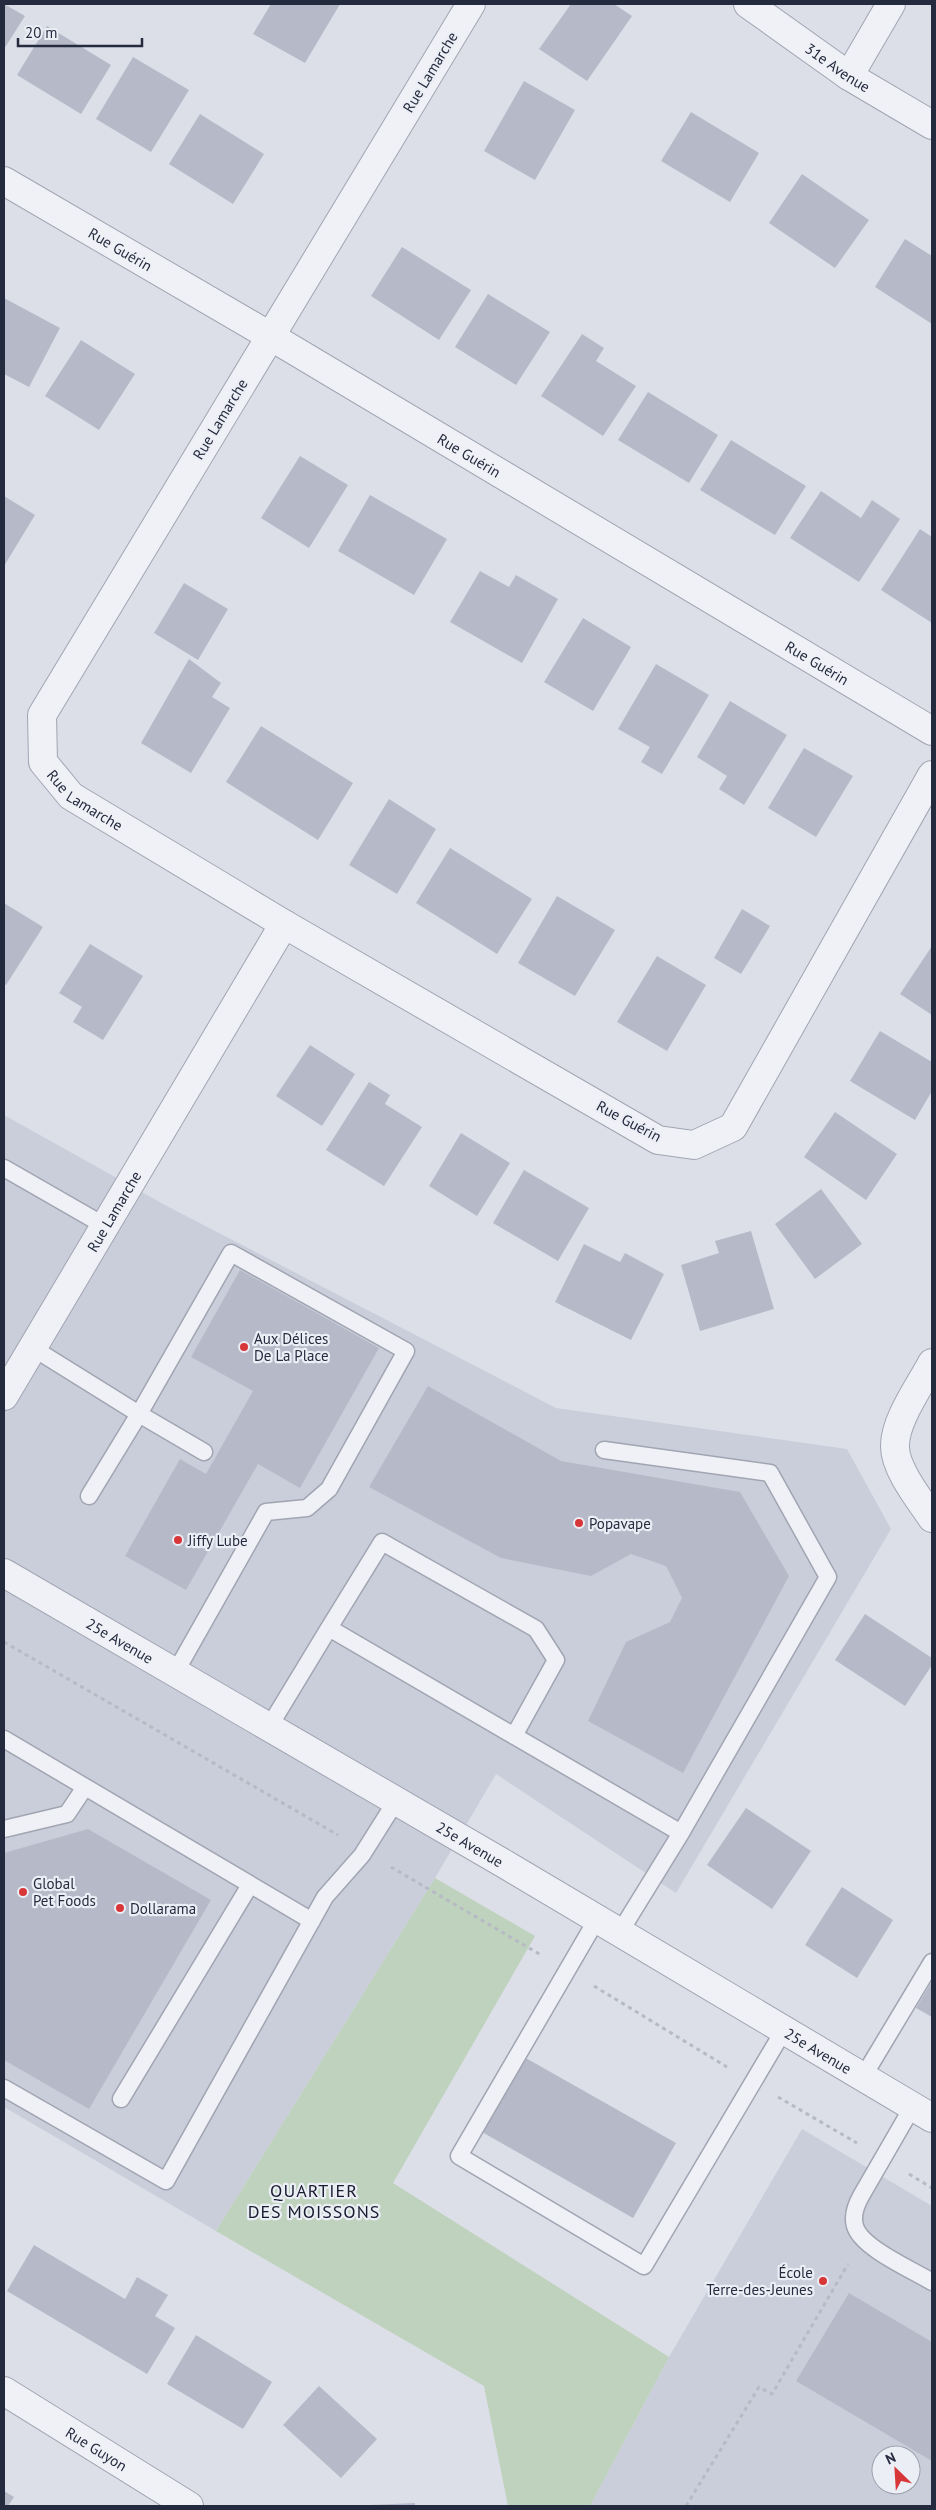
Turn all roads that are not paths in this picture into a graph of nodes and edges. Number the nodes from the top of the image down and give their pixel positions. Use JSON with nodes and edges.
{"nodes":[{"id":1,"x":471,"y":4,"type":"edge"},
{"id":2,"x":748,"y":4,"type":"edge"},
{"id":3,"x":891,"y":4,"type":"edge"},
{"id":4,"x":849,"y":76,"type":"junction"},
{"id":5,"x":932,"y":125,"type":"edge"},
{"id":6,"x":4,"y":181,"type":"edge"},
{"id":7,"x":270,"y":336,"type":"junction"},
{"id":8,"x":932,"y":731,"type":"edge"},
{"id":9,"x":932,"y":776,"type":"edge"},
{"id":10,"x":284,"y":924,"type":"junction"},
{"id":11,"x":4,"y":1168,"type":"edge"},
{"id":12,"x":105,"y":1226,"type":"junction"},
{"id":13,"x":32,"y":1348,"type":"junction"},
{"id":14,"x":932,"y":1363,"type":"edge"},
{"id":15,"x":4,"y":1396,"type":"edge"},
{"id":16,"x":138,"y":1414,"type":"junction"},
{"id":17,"x":604,"y":1450,"type":"dead end"},
{"id":18,"x":204,"y":1452,"type":"dead end"},
{"id":19,"x":89,"y":1496,"type":"dead end"},
{"id":20,"x":932,"y":1518,"type":"edge"},
{"id":21,"x":4,"y":1574,"type":"edge"},
{"id":22,"x":329,"y":1628,"type":"junction"},
{"id":23,"x":175,"y":1673,"type":"junction"},
{"id":24,"x":269,"y":1727,"type":"junction"},
{"id":25,"x":514,"y":1736,"type":"junction"},
{"id":26,"x":4,"y":1739,"type":"edge"},
{"id":27,"x":85,"y":1787,"type":"junction"},
{"id":28,"x":396,"y":1801,"type":"junction"},
{"id":29,"x":4,"y":1830,"type":"edge"},
{"id":30,"x":681,"y":1833,"type":"junction"},
{"id":31,"x":250,"y":1885,"type":"junction"},
{"id":32,"x":312,"y":1921,"type":"junction"},
{"id":33,"x":608,"y":1926,"type":"junction"},
{"id":34,"x":932,"y":1962,"type":"edge"},
{"id":35,"x":784,"y":2030,"type":"junction"},
{"id":36,"x":864,"y":2077,"type":"junction"},
{"id":37,"x":4,"y":2088,"type":"edge"},
{"id":38,"x":121,"y":2099,"type":"dead end"},
{"id":39,"x":922,"y":2112,"type":"edge"},
{"id":40,"x":932,"y":2282,"type":"edge"},
{"id":41,"x":4,"y":2392,"type":"edge"},
{"id":42,"x":189,"y":2506,"type":"edge"}],
"edges":[{"from":1,"to":7,"type":"street","name":"Rue Lamarche"},
{"from":2,"to":4,"type":"street","name":"31e Avenue"},
{"from":3,"to":4,"type":"street"},
{"from":4,"to":5,"type":"street","name":"31e Avenue"},
{"from":6,"to":7,"type":"street","name":"Rue Guérin"},
{"from":7,"to":8,"type":"street","name":"Rue Guérin"},
{"from":7,"to":10,"type":"street","name":"Rue Lamarche"},
{"from":9,"to":10,"type":"street","name":"Rue Guérin"},
{"from":10,"to":12,"type":"street","name":"Rue Lamarche"},
{"from":11,"to":12,"type":"lane"},
{"from":12,"to":13,"type":"street","name":"Rue Lamarche"},
{"from":13,"to":15,"type":"street","name":"Rue Lamarche"},
{"from":13,"to":16,"type":"lane"},
{"from":14,"to":20,"type":"street"},
{"from":16,"to":18,"type":"lane"},
{"from":16,"to":19,"type":"lane"},
{"from":16,"to":23,"type":"lane"},
{"from":17,"to":30,"type":"lane"},
{"from":21,"to":23,"type":"street","name":"25e Avenue"},
{"from":22,"to":24,"type":"lane"},
{"from":22,"to":25,"type":"lane"},
{"from":22,"to":25,"type":"lane"},
{"from":23,"to":24,"type":"street","name":"25e Avenue"},
{"from":24,"to":28,"type":"street","name":"25e Avenue"},
{"from":25,"to":30,"type":"lane"},
{"from":26,"to":27,"type":"lane"},
{"from":27,"to":29,"type":"lane"},
{"from":27,"to":31,"type":"lane"},
{"from":28,"to":32,"type":"lane"},
{"from":28,"to":33,"type":"street","name":"25e Avenue"},
{"from":30,"to":33,"type":"lane"},
{"from":31,"to":32,"type":"lane"},
{"from":31,"to":38,"type":"lane"},
{"from":32,"to":37,"type":"lane"},
{"from":33,"to":35,"type":"street","name":"25e Avenue"},
{"from":33,"to":35,"type":"lane"},
{"from":34,"to":36,"type":"lane"},
{"from":35,"to":36,"type":"street","name":"25e Avenue"},
{"from":36,"to":39,"type":"street","name":"25e Avenue"},
{"from":39,"to":40,"type":"lane"},
{"from":41,"to":42,"type":"street","name":"Rue Guyon"}]}
